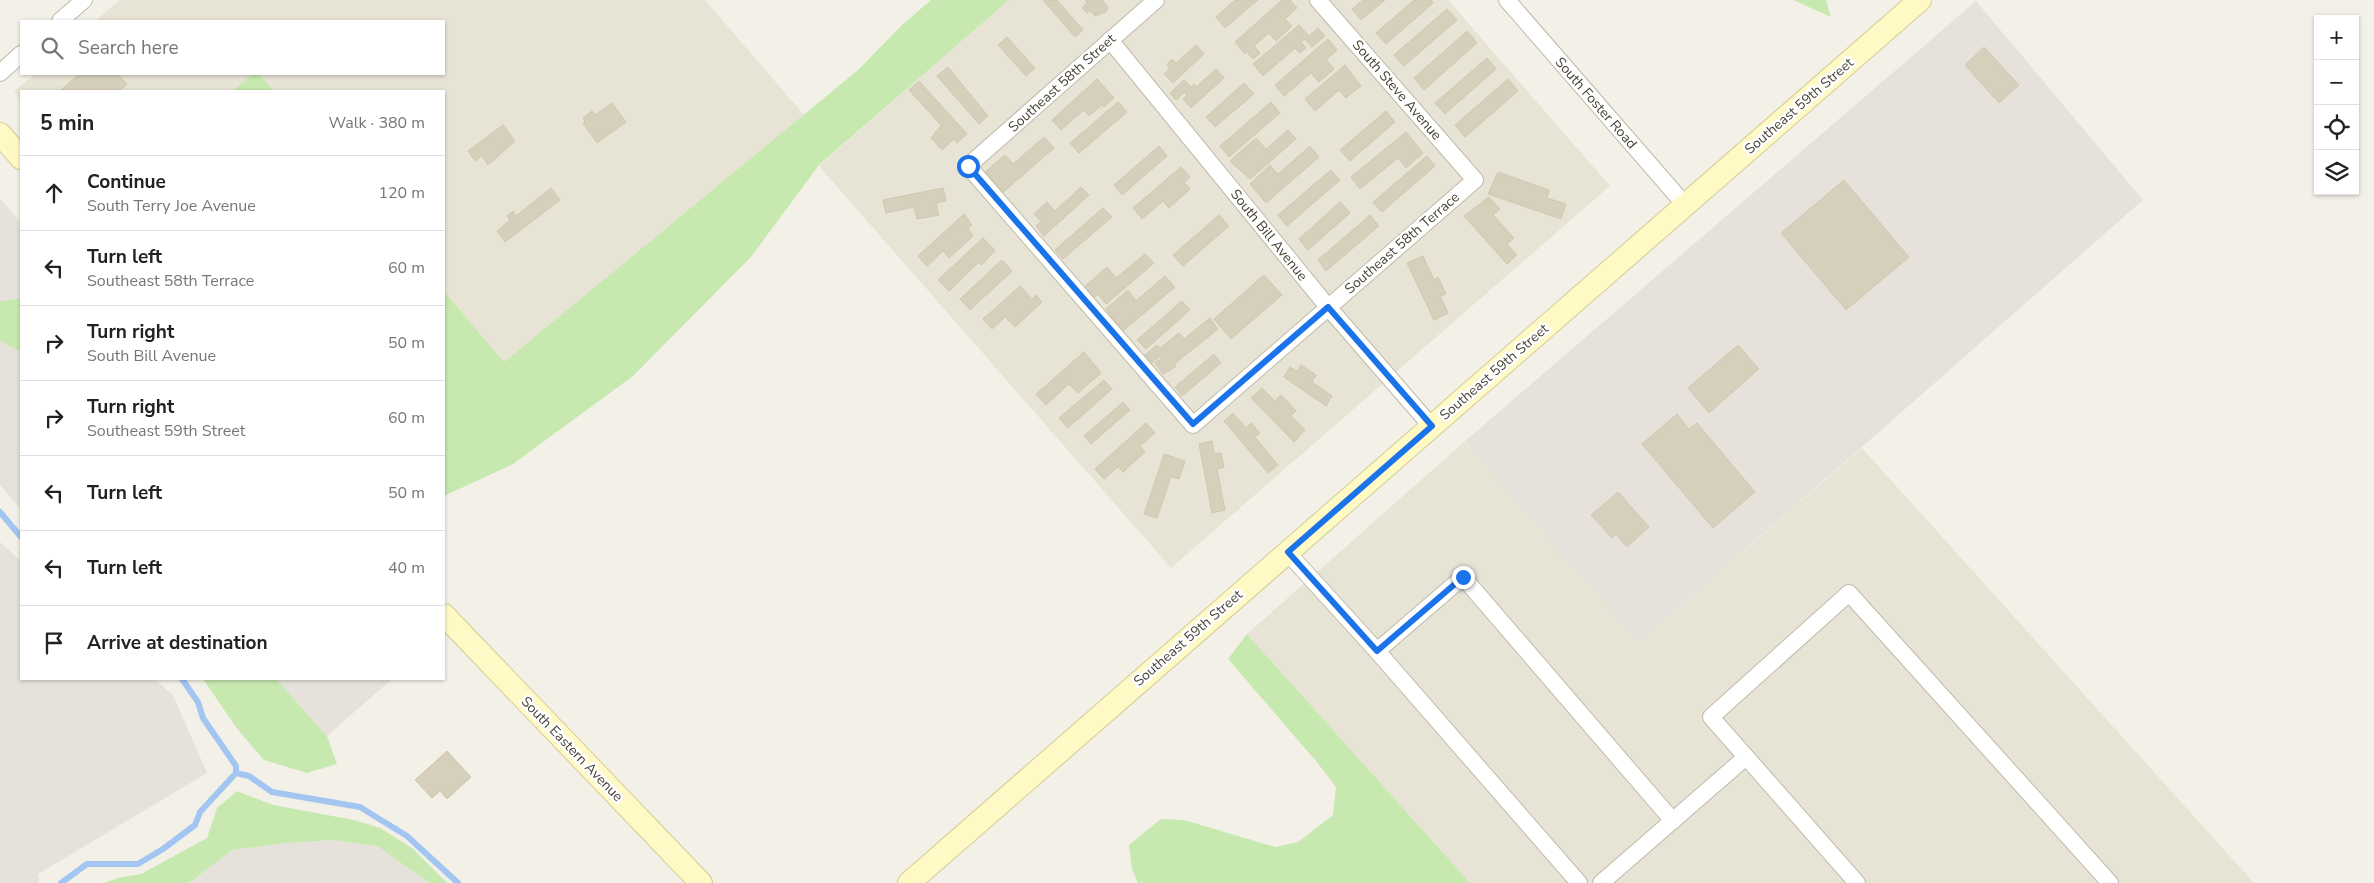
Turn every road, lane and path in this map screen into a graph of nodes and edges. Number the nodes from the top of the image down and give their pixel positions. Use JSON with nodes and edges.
{"nodes":[{"id":1,"x":84,"y":0,"type":"edge"},
{"id":2,"x":1156,"y":0,"type":"edge"},
{"id":3,"x":1318,"y":0,"type":"edge"},
{"id":4,"x":1508,"y":0,"type":"edge"},
{"id":5,"x":1920,"y":0,"type":"edge"},
{"id":6,"x":61,"y":20,"type":"edge"},
{"id":7,"x":1110,"y":40,"type":"junction"},
{"id":8,"x":20,"y":55,"type":"edge"},
{"id":9,"x":0,"y":73,"type":"edge"},
{"id":10,"x":0,"y":134,"type":"edge"},
{"id":11,"x":20,"y":157,"type":"edge"},
{"id":12,"x":1475,"y":180,"type":"joint"},
{"id":13,"x":1685,"y":205,"type":"junction"},
{"id":14,"x":1328,"y":307,"type":"junction"},
{"id":15,"x":1193,"y":424,"type":"joint"},
{"id":16,"x":1432,"y":426,"type":"junction"},
{"id":17,"x":1288,"y":552,"type":"junction"},
{"id":18,"x":445,"y":616,"type":"edge"},
{"id":19,"x":1377,"y":651,"type":"junction"},
{"id":20,"x":1746,"y":757,"type":"junction"},
{"id":21,"x":1673,"y":821,"type":"junction"},
{"id":22,"x":701,"y":883,"type":"edge"},
{"id":23,"x":909,"y":883,"type":"edge"},
{"id":24,"x":1579,"y":883,"type":"edge"},
{"id":25,"x":1601,"y":883,"type":"edge"},
{"id":26,"x":1858,"y":883,"type":"edge"},
{"id":27,"x":2110,"y":883,"type":"edge"}],
"edges":[{"from":1,"to":6,"type":"street"},
{"from":2,"to":7,"type":"street","name":"Southeast 58th Street"},
{"from":3,"to":12,"type":"street","name":"South Steve Avenue"},
{"from":4,"to":13,"type":"street","name":"South Foster Road"},
{"from":5,"to":13,"type":"main road","name":"Southeast 59th Street"},
{"from":7,"to":14,"type":"street","name":"South Bill Avenue"},
{"from":7,"to":15,"type":"street","name":"Southeast 58th Street"},
{"from":8,"to":9,"type":"street"},
{"from":10,"to":11,"type":"main road"},
{"from":12,"to":14,"type":"street","name":"Southeast 58th Terrace"},
{"from":13,"to":16,"type":"main road","name":"Southeast 59th Street"},
{"from":14,"to":15,"type":"street","name":"Southeast 58th Terrace"},
{"from":14,"to":16,"type":"street","name":"South Bill Avenue"},
{"from":16,"to":17,"type":"main road","name":"Southeast 59th Street"},
{"from":17,"to":19,"type":"street"},
{"from":17,"to":23,"type":"main road","name":"Southeast 59th Street"},
{"from":18,"to":22,"type":"main road","name":"South Eastern Avenue"},
{"from":19,"to":21,"type":"street"},
{"from":19,"to":24,"type":"street"},
{"from":20,"to":21,"type":"street"},
{"from":20,"to":26,"type":"street"},
{"from":20,"to":27,"type":"street"},
{"from":21,"to":25,"type":"street"}]}
